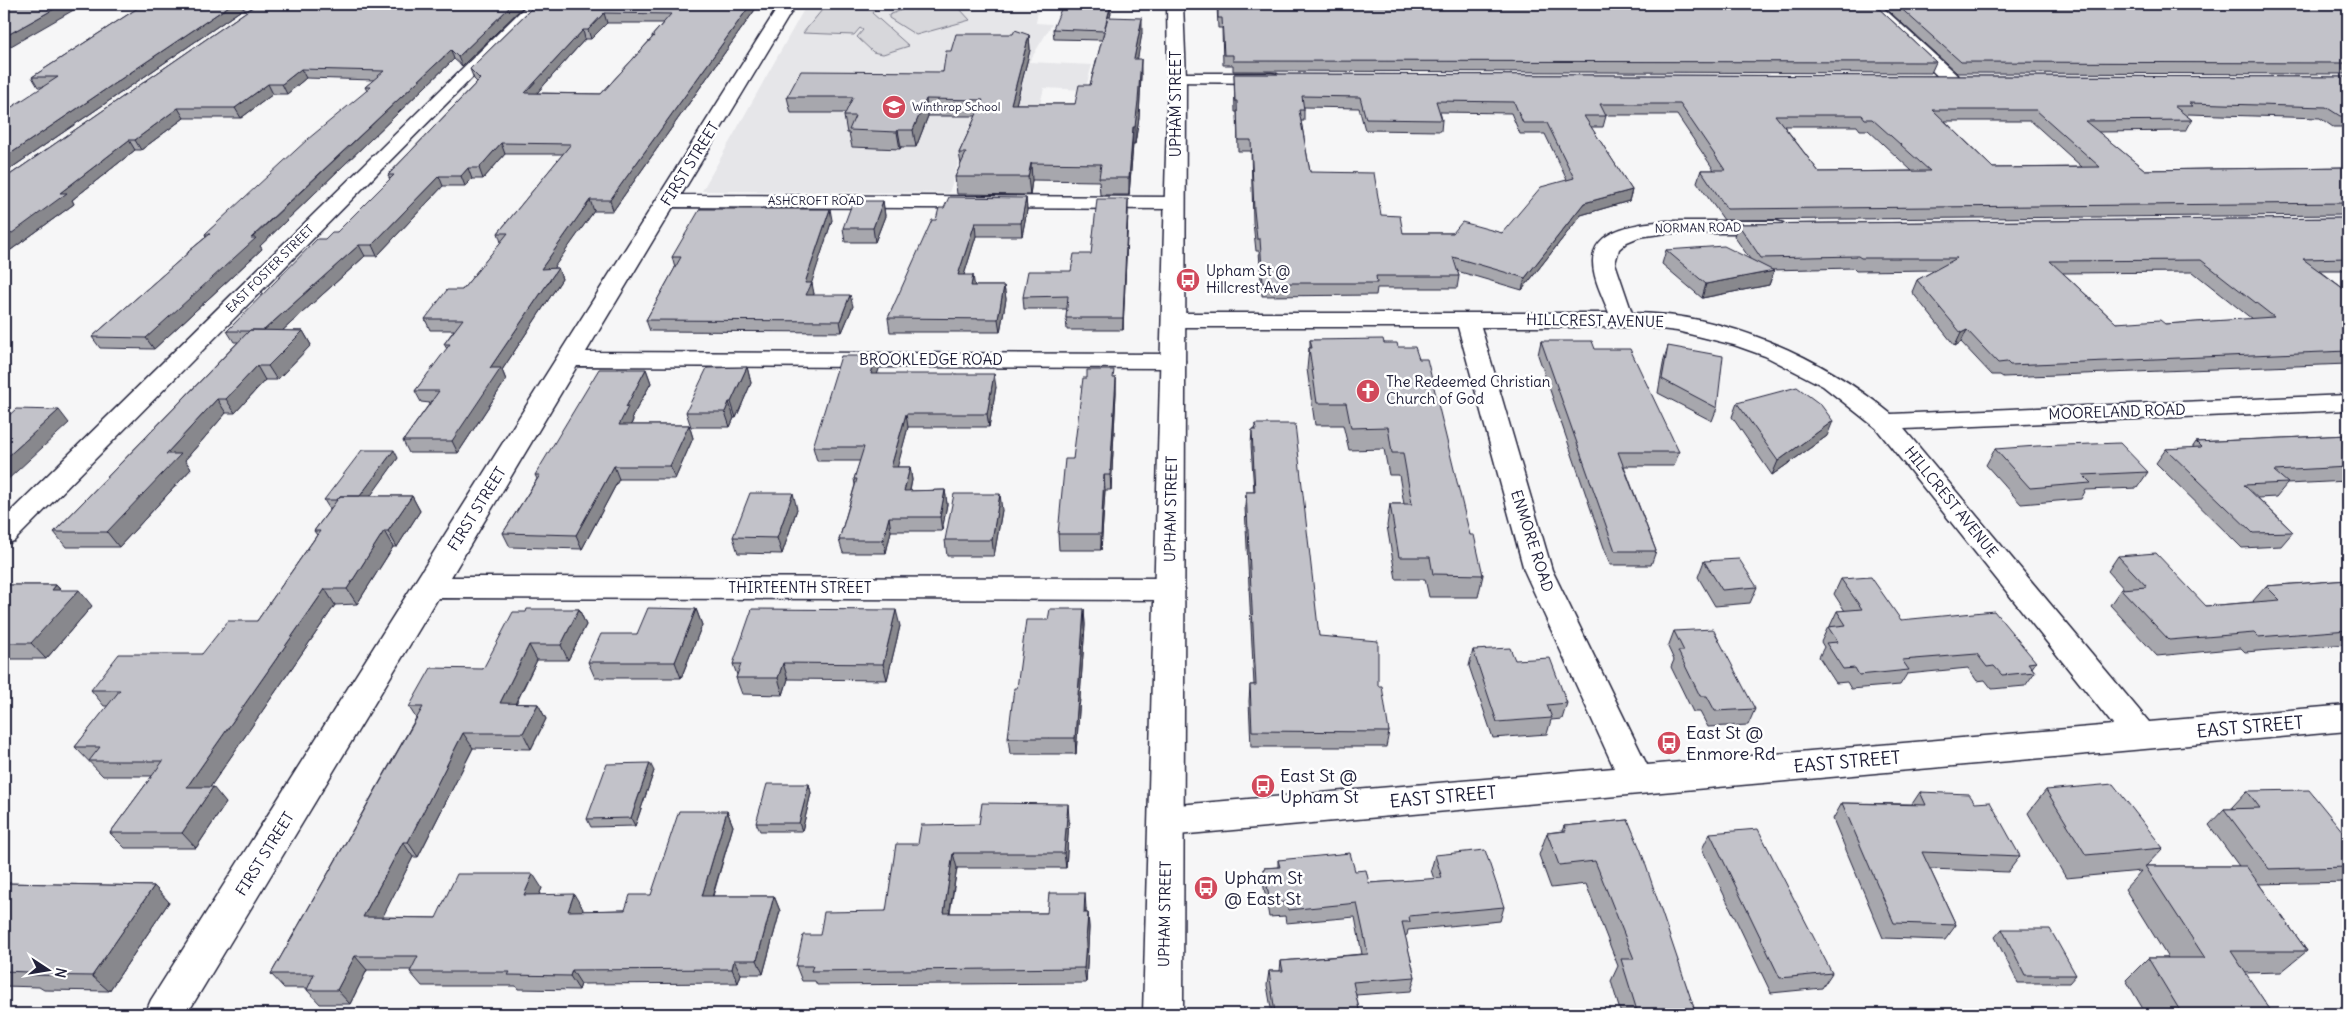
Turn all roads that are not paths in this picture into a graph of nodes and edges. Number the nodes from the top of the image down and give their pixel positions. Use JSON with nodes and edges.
{"nodes":[{"id":1,"x":537,"y":4,"type":"edge"},
{"id":2,"x":788,"y":4,"type":"edge"},
{"id":3,"x":1175,"y":4,"type":"edge"},
{"id":4,"x":1870,"y":4,"type":"edge"},
{"id":5,"x":1177,"y":78,"type":"junction"},
{"id":6,"x":1286,"y":78,"type":"edge"},
{"id":7,"x":1933,"y":81,"type":"edge"},
{"id":8,"x":1953,"y":81,"type":"junction"},
{"id":9,"x":1972,"y":81,"type":"edge"},
{"id":10,"x":667,"y":201,"type":"junction"},
{"id":11,"x":1175,"y":203,"type":"junction"},
{"id":12,"x":1792,"y":226,"type":"edge"},
{"id":13,"x":1467,"y":319,"type":"junction"},
{"id":14,"x":1623,"y":319,"type":"junction"},
{"id":15,"x":1173,"y":320,"type":"junction"},
{"id":16,"x":570,"y":359,"type":"junction"},
{"id":17,"x":1173,"y":361,"type":"junction"},
{"id":18,"x":2348,"y":402,"type":"edge"},
{"id":19,"x":1885,"y":422,"type":"junction"},
{"id":20,"x":4,"y":534,"type":"edge"},
{"id":21,"x":430,"y":587,"type":"junction"},
{"id":22,"x":1170,"y":589,"type":"junction"},
{"id":23,"x":2348,"y":718,"type":"edge"},
{"id":24,"x":2141,"y":736,"type":"junction"},
{"id":25,"x":1637,"y":780,"type":"junction"},
{"id":26,"x":1166,"y":821,"type":"junction"},
{"id":27,"x":165,"y":1014,"type":"edge"},
{"id":28,"x":1163,"y":1014,"type":"edge"}],
"edges":[{"from":1,"to":20,"type":"street","name":"EAST FOSTER STREET"},
{"from":2,"to":10,"type":"street","name":"FIRST STREET"},
{"from":3,"to":5,"type":"street","name":"UPHAM STREET"},
{"from":4,"to":8,"type":"street"},
{"from":5,"to":6,"type":"street"},
{"from":5,"to":11,"type":"street","name":"UPHAM STREET"},
{"from":7,"to":8,"type":"street"},
{"from":8,"to":9,"type":"street"},
{"from":10,"to":11,"type":"street","name":"ASHCROFT ROAD"},
{"from":10,"to":16,"type":"street","name":"FIRST STREET"},
{"from":11,"to":15,"type":"street","name":"UPHAM STREET"},
{"from":12,"to":14,"type":"street","name":"NORMAN ROAD"},
{"from":13,"to":14,"type":"street","name":"HILLCREST AVENUE"},
{"from":13,"to":15,"type":"street","name":"HILLCREST AVENUE"},
{"from":13,"to":25,"type":"street","name":"ENMORE ROAD"},
{"from":14,"to":19,"type":"street","name":"HILLCREST AVENUE"},
{"from":15,"to":17,"type":"street","name":"UPHAM STREET"},
{"from":16,"to":17,"type":"street","name":"BROOKLEDGE ROAD"},
{"from":16,"to":21,"type":"street","name":"FIRST STREET"},
{"from":17,"to":22,"type":"street","name":"UPHAM STREET"},
{"from":18,"to":19,"type":"street","name":"MOORELAND ROAD"},
{"from":19,"to":24,"type":"street","name":"HILLCREST AVENUE"},
{"from":21,"to":22,"type":"street","name":"THIRTEENTH STREET"},
{"from":21,"to":27,"type":"street","name":"FIRST STREET"},
{"from":22,"to":26,"type":"street","name":"UPHAM STREET"},
{"from":23,"to":24,"type":"street","name":"EAST STREET"},
{"from":24,"to":25,"type":"street","name":"EAST STREET"},
{"from":25,"to":26,"type":"street","name":"EAST STREET"},
{"from":26,"to":28,"type":"street","name":"UPHAM STREET"}]}
